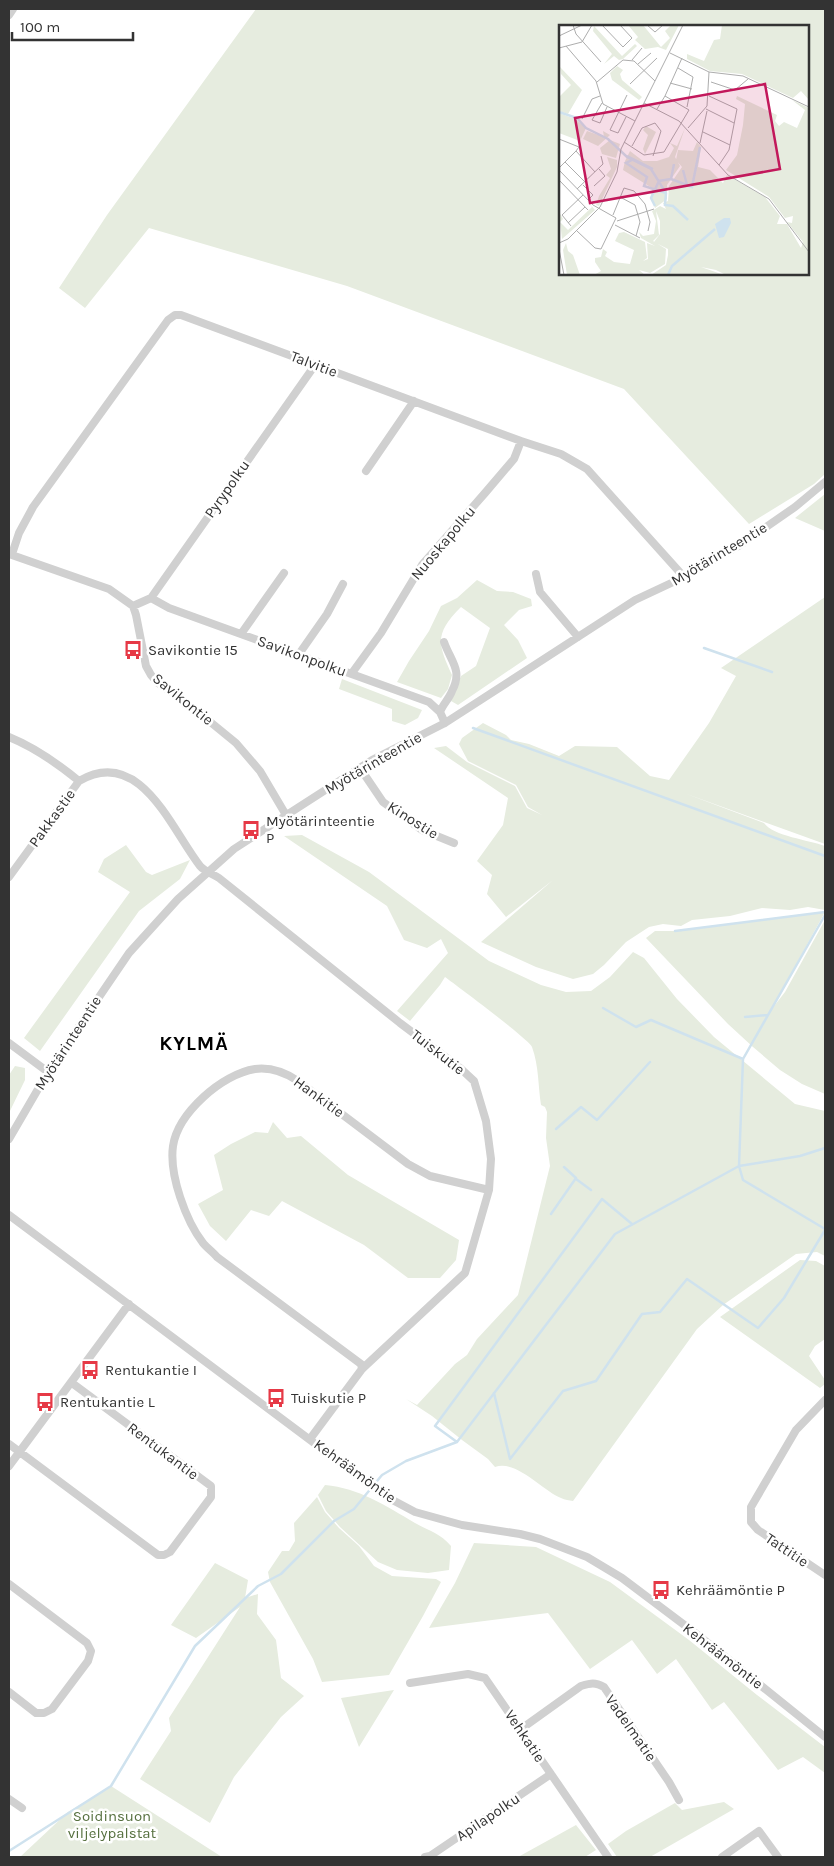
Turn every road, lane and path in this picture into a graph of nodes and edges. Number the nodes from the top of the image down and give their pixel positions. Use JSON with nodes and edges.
{"nodes":[{"id":1,"x":13,"y":9,"type":"edge"},
{"id":2,"x":9,"y":15,"type":"edge"},
{"id":3,"x":315,"y":364,"type":"junction"},
{"id":4,"x":414,"y":401,"type":"junction"},
{"id":5,"x":520,"y":441,"type":"junction"},
{"id":6,"x":366,"y":471,"type":"dead end"},
{"id":7,"x":825,"y":482,"type":"edge"},
{"id":8,"x":10,"y":554,"type":"edge"},
{"id":9,"x":284,"y":573,"type":"dead end"},
{"id":10,"x":536,"y":574,"type":"dead end"},
{"id":11,"x":684,"y":577,"type":"junction"},
{"id":12,"x":343,"y":584,"type":"dead end"},
{"id":13,"x":151,"y":598,"type":"junction"},
{"id":14,"x":133,"y":606,"type":"junction"},
{"id":15,"x":241,"y":634,"type":"junction"},
{"id":16,"x":578,"y":637,"type":"junction"},
{"id":17,"x":444,"y":642,"type":"dead end"},
{"id":18,"x":299,"y":654,"type":"junction"},
{"id":19,"x":352,"y":673,"type":"junction"},
{"id":20,"x":440,"y":712,"type":"junction"},
{"id":21,"x":445,"y":723,"type":"junction"},
{"id":22,"x":9,"y":738,"type":"edge"},
{"id":23,"x":360,"y":768,"type":"junction"},
{"id":24,"x":79,"y":781,"type":"junction"},
{"id":25,"x":286,"y":815,"type":"junction"},
{"id":26,"x":454,"y":843,"type":"dead end"},
{"id":27,"x":209,"y":871,"type":"junction"},
{"id":28,"x":9,"y":877,"type":"edge"},
{"id":29,"x":9,"y":1043,"type":"edge"},
{"id":30,"x":48,"y":1072,"type":"junction"},
{"id":31,"x":9,"y":1139,"type":"edge"},
{"id":32,"x":489,"y":1190,"type":"junction"},
{"id":33,"x":9,"y":1215,"type":"edge"},
{"id":34,"x":129,"y":1304,"type":"junction"},
{"id":35,"x":362,"y":1369,"type":"junction"},
{"id":36,"x":72,"y":1383,"type":"junction"},
{"id":37,"x":825,"y":1400,"type":"edge"},
{"id":38,"x":310,"y":1439,"type":"junction"},
{"id":39,"x":9,"y":1444,"type":"edge"},
{"id":40,"x":20,"y":1451,"type":"junction"},
{"id":41,"x":9,"y":1466,"type":"edge"},
{"id":42,"x":825,"y":1573,"type":"edge"},
{"id":43,"x":9,"y":1584,"type":"edge"},
{"id":44,"x":410,"y":1683,"type":"dead end"},
{"id":45,"x":9,"y":1692,"type":"edge"},
{"id":46,"x":521,"y":1729,"type":"junction"},
{"id":47,"x":825,"y":1737,"type":"edge"},
{"id":48,"x":551,"y":1774,"type":"junction"},
{"id":49,"x":9,"y":1799,"type":"edge"},
{"id":50,"x":679,"y":1800,"type":"dead end"},
{"id":51,"x":22,"y":1808,"type":"dead end"},
{"id":52,"x":425,"y":1857,"type":"edge"},
{"id":53,"x":608,"y":1857,"type":"edge"},
{"id":54,"x":722,"y":1857,"type":"edge"},
{"id":55,"x":778,"y":1857,"type":"edge"}],
"edges":[{"from":1,"to":2,"type":"street"},
{"from":3,"to":4,"type":"street","name":"Talvitie"},
{"from":3,"to":8,"type":"street","name":"Talvitie"},
{"from":3,"to":13,"type":"street","name":"Pyrypolku"},
{"from":4,"to":5,"type":"street","name":"Talvitie"},
{"from":4,"to":6,"type":"street"},
{"from":5,"to":11,"type":"street","name":"Talvitie"},
{"from":5,"to":19,"type":"street","name":"Nuoskapolku"},
{"from":7,"to":11,"type":"street","name":"Myötärinteentie"},
{"from":8,"to":14,"type":"street"},
{"from":9,"to":15,"type":"street"},
{"from":10,"to":16,"type":"street"},
{"from":11,"to":16,"type":"street","name":"Myötärinteentie"},
{"from":12,"to":18,"type":"street"},
{"from":13,"to":14,"type":"street"},
{"from":13,"to":15,"type":"street","name":"Savikonpolku"},
{"from":14,"to":25,"type":"street","name":"Savikontie"},
{"from":15,"to":18,"type":"street","name":"Savikonpolku"},
{"from":16,"to":21,"type":"street","name":"Myötärinteentie"},
{"from":17,"to":20,"type":"street"},
{"from":18,"to":19,"type":"street","name":"Savikonpolku"},
{"from":19,"to":20,"type":"street","name":"Savikonpolku"},
{"from":20,"to":21,"type":"street"},
{"from":21,"to":23,"type":"street","name":"Myötärinteentie"},
{"from":22,"to":24,"type":"street"},
{"from":23,"to":25,"type":"street","name":"Myötärinteentie"},
{"from":23,"to":26,"type":"street","name":"Kinostie"},
{"from":24,"to":27,"type":"street","name":"Pakkastie"},
{"from":24,"to":28,"type":"street","name":"Pakkastie"},
{"from":25,"to":27,"type":"street","name":"Myötärinteentie"},
{"from":27,"to":30,"type":"street","name":"Myötärinteentie"},
{"from":27,"to":32,"type":"street","name":"Tuiskutie"},
{"from":29,"to":30,"type":"street"},
{"from":30,"to":31,"type":"street","name":"Myötärinteentie"},
{"from":32,"to":35,"type":"street","name":"Tuiskutie"},
{"from":32,"to":35,"type":"street","name":"Hankitie"},
{"from":33,"to":34,"type":"street","name":"Kehräämöntie"},
{"from":34,"to":36,"type":"street"},
{"from":34,"to":38,"type":"street","name":"Kehräämöntie"},
{"from":35,"to":38,"type":"street","name":"Tuiskutie"},
{"from":36,"to":40,"type":"street"},
{"from":36,"to":40,"type":"street","name":"Rentukantie"},
{"from":37,"to":42,"type":"street","name":"Tattitie"},
{"from":38,"to":47,"type":"street","name":"Kehräämöntie"},
{"from":39,"to":40,"type":"street"},
{"from":40,"to":41,"type":"street"},
{"from":43,"to":45,"type":"street"},
{"from":44,"to":46,"type":"street","name":"Vehkatie"},
{"from":46,"to":48,"type":"street","name":"Vehkatie"},
{"from":46,"to":50,"type":"street","name":"Vadelmatie"},
{"from":48,"to":52,"type":"street","name":"Apilapolku"},
{"from":48,"to":53,"type":"street","name":"Vehkatie"},
{"from":49,"to":51,"type":"street"},
{"from":54,"to":55,"type":"street"}]}
